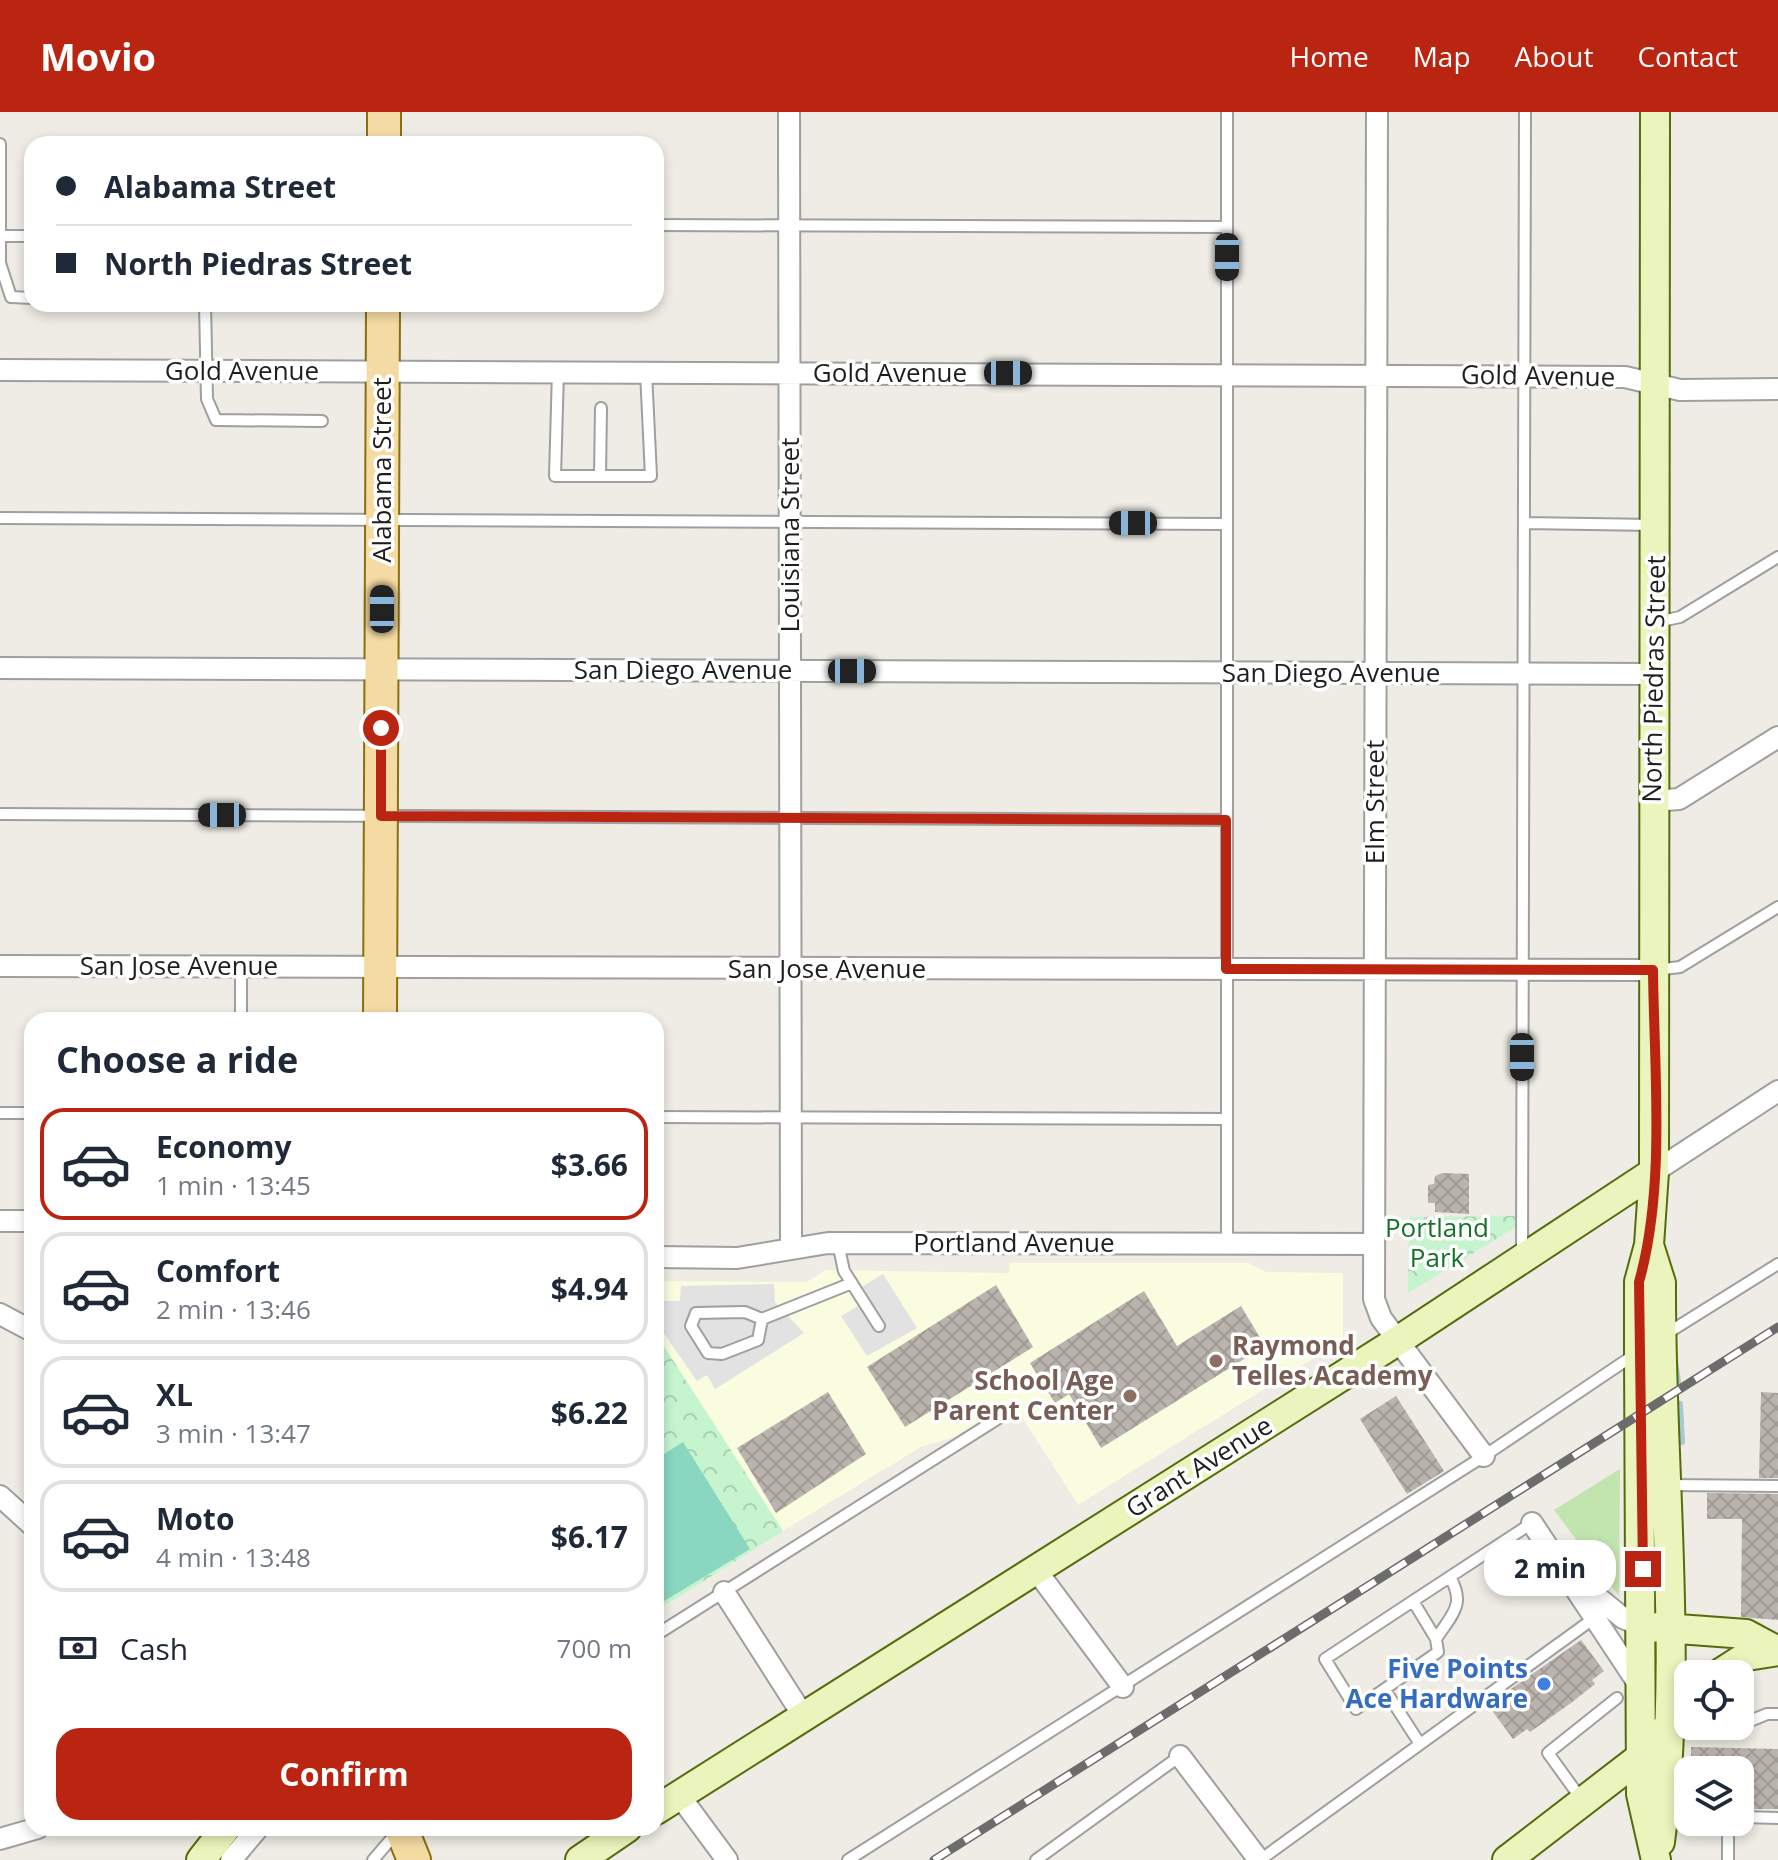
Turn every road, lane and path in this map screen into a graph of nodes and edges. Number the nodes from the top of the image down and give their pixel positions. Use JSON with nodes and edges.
{"nodes":[{"id":1,"x":384,"y":112,"type":"edge"},
{"id":2,"x":789,"y":112,"type":"edge"},
{"id":3,"x":1227,"y":112,"type":"edge"},
{"id":4,"x":1377,"y":112,"type":"edge"},
{"id":5,"x":1525,"y":112,"type":"edge"},
{"id":6,"x":1655,"y":112,"type":"edge"},
{"id":7,"x":384,"y":136,"type":"edge"},
{"id":8,"x":0,"y":144,"type":"edge"},
{"id":9,"x":664,"y":225,"type":"edge"},
{"id":10,"x":789,"y":225,"type":"junction"},
{"id":11,"x":1227,"y":227,"type":"junction"},
{"id":12,"x":0,"y":236,"type":"edge"},
{"id":13,"x":24,"y":236,"type":"edge"},
{"id":14,"x":24,"y":298,"type":"edge"},
{"id":15,"x":205,"y":312,"type":"edge"},
{"id":16,"x":383,"y":312,"type":"edge"},
{"id":17,"x":0,"y":370,"type":"edge"},
{"id":18,"x":205,"y":371,"type":"junction"},
{"id":19,"x":383,"y":372,"type":"junction"},
{"id":20,"x":558,"y":372,"type":"junction"},
{"id":21,"x":646,"y":372,"type":"junction"},
{"id":22,"x":790,"y":372,"type":"junction"},
{"id":23,"x":1227,"y":375,"type":"junction"},
{"id":24,"x":1375,"y":375,"type":"junction"},
{"id":25,"x":1524,"y":376,"type":"junction"},
{"id":26,"x":1656,"y":382,"type":"junction"},
{"id":27,"x":1778,"y":389,"type":"edge"},
{"id":28,"x":601,"y":408,"type":"dead end"},
{"id":29,"x":322,"y":421,"type":"dead end"},
{"id":30,"x":600,"y":476,"type":"junction"},
{"id":31,"x":0,"y":518,"type":"edge"},
{"id":32,"x":382,"y":520,"type":"junction"},
{"id":33,"x":790,"y":522,"type":"junction"},
{"id":34,"x":1524,"y":523,"type":"junction"},
{"id":35,"x":1226,"y":524,"type":"junction"},
{"id":36,"x":1656,"y":525,"type":"junction"},
{"id":37,"x":1778,"y":557,"type":"edge"},
{"id":38,"x":1655,"y":623,"type":"junction"},
{"id":39,"x":0,"y":668,"type":"edge"},
{"id":40,"x":382,"y":669,"type":"junction"},
{"id":41,"x":790,"y":671,"type":"junction"},
{"id":42,"x":1226,"y":673,"type":"junction"},
{"id":43,"x":1375,"y":673,"type":"junction"},
{"id":44,"x":1523,"y":674,"type":"junction"},
{"id":45,"x":1654,"y":674,"type":"junction"},
{"id":46,"x":1778,"y":737,"type":"edge"},
{"id":47,"x":1653,"y":801,"type":"junction"},
{"id":48,"x":0,"y":814,"type":"edge"},
{"id":49,"x":381,"y":816,"type":"junction"},
{"id":50,"x":790,"y":818,"type":"junction"},
{"id":51,"x":1226,"y":820,"type":"junction"},
{"id":52,"x":1778,"y":907,"type":"edge"},
{"id":53,"x":0,"y":966,"type":"edge"},
{"id":54,"x":241,"y":966,"type":"junction"},
{"id":55,"x":380,"y":967,"type":"junction"},
{"id":56,"x":790,"y":969,"type":"junction"},
{"id":57,"x":1226,"y":969,"type":"junction"},
{"id":58,"x":1374,"y":970,"type":"junction"},
{"id":59,"x":1653,"y":970,"type":"junction"},
{"id":60,"x":1522,"y":971,"type":"junction"},
{"id":61,"x":241,"y":1012,"type":"edge"},
{"id":62,"x":380,"y":1012,"type":"edge"},
{"id":63,"x":1778,"y":1091,"type":"edge"},
{"id":64,"x":0,"y":1113,"type":"edge"},
{"id":65,"x":24,"y":1113,"type":"edge"},
{"id":66,"x":664,"y":1117,"type":"edge"},
{"id":67,"x":790,"y":1118,"type":"junction"},
{"id":68,"x":1226,"y":1119,"type":"junction"},
{"id":69,"x":1654,"y":1172,"type":"junction"},
{"id":70,"x":0,"y":1221,"type":"edge"},
{"id":71,"x":24,"y":1221,"type":"edge"},
{"id":72,"x":838,"y":1243,"type":"junction"},
{"id":73,"x":1227,"y":1244,"type":"junction"},
{"id":74,"x":1374,"y":1244,"type":"junction"},
{"id":75,"x":791,"y":1247,"type":"junction"},
{"id":76,"x":664,"y":1257,"type":"edge"},
{"id":77,"x":1522,"y":1259,"type":"junction"},
{"id":78,"x":1778,"y":1264,"type":"edge"},
{"id":79,"x":852,"y":1283,"type":"junction"},
{"id":80,"x":0,"y":1314,"type":"edge"},
{"id":81,"x":762,"y":1319,"type":"junction"},
{"id":82,"x":879,"y":1326,"type":"dead end"},
{"id":83,"x":24,"y":1327,"type":"edge"},
{"id":84,"x":1399,"y":1340,"type":"junction"},
{"id":85,"x":1650,"y":1344,"type":"junction"},
{"id":86,"x":1002,"y":1416,"type":"dead end"},
{"id":87,"x":1484,"y":1456,"type":"junction"},
{"id":88,"x":1666,"y":1485,"type":"junction"},
{"id":89,"x":1778,"y":1486,"type":"edge"},
{"id":90,"x":0,"y":1496,"type":"edge"},
{"id":91,"x":24,"y":1518,"type":"edge"},
{"id":92,"x":1532,"y":1523,"type":"joint"},
{"id":93,"x":1036,"y":1570,"type":"junction"},
{"id":94,"x":1566,"y":1571,"type":"junction"},
{"id":95,"x":1450,"y":1577,"type":"junction"},
{"id":96,"x":724,"y":1592,"type":"junction"},
{"id":97,"x":1413,"y":1601,"type":"junction"},
{"id":98,"x":1593,"y":1619,"type":"junction"},
{"id":99,"x":1656,"y":1628,"type":"junction"},
{"id":100,"x":664,"y":1630,"type":"edge"},
{"id":101,"x":1436,"y":1639,"type":"junction"},
{"id":102,"x":1778,"y":1651,"type":"edge"},
{"id":103,"x":1741,"y":1660,"type":"edge"},
{"id":104,"x":1123,"y":1687,"type":"junction"},
{"id":105,"x":1385,"y":1690,"type":"junction"},
{"id":106,"x":1629,"y":1693,"type":"junction"},
{"id":107,"x":1778,"y":1714,"type":"edge"},
{"id":108,"x":804,"y":1717,"type":"junction"},
{"id":109,"x":1674,"y":1719,"type":"edge"},
{"id":110,"x":1754,"y":1719,"type":"edge"},
{"id":111,"x":1668,"y":1726,"type":"junction"},
{"id":112,"x":1420,"y":1744,"type":"junction"},
{"id":113,"x":1180,"y":1756,"type":"joint"},
{"id":114,"x":1642,"y":1756,"type":"junction"},
{"id":115,"x":1674,"y":1794,"type":"edge"},
{"id":116,"x":1583,"y":1801,"type":"junction"},
{"id":117,"x":668,"y":1803,"type":"edge"},
{"id":118,"x":1754,"y":1817,"type":"edge"},
{"id":119,"x":1778,"y":1818,"type":"edge"},
{"id":120,"x":1674,"y":1822,"type":"edge"},
{"id":121,"x":24,"y":1832,"type":"edge"},
{"id":122,"x":220,"y":1836,"type":"edge"},
{"id":123,"x":251,"y":1836,"type":"edge"},
{"id":124,"x":393,"y":1836,"type":"edge"},
{"id":125,"x":404,"y":1836,"type":"edge"},
{"id":126,"x":615,"y":1836,"type":"edge"},
{"id":127,"x":1728,"y":1838,"type":"dead end"},
{"id":128,"x":0,"y":1839,"type":"edge"},
{"id":129,"x":201,"y":1860,"type":"edge"},
{"id":130,"x":231,"y":1860,"type":"edge"},
{"id":131,"x":373,"y":1860,"type":"edge"},
{"id":132,"x":414,"y":1860,"type":"edge"},
{"id":133,"x":580,"y":1860,"type":"edge"},
{"id":134,"x":727,"y":1860,"type":"edge"},
{"id":135,"x":848,"y":1860,"type":"edge"},
{"id":136,"x":1036,"y":1860,"type":"edge"},
{"id":137,"x":1259,"y":1860,"type":"edge"},
{"id":138,"x":1507,"y":1860,"type":"edge"},
{"id":139,"x":1657,"y":1860,"type":"edge"},
{"id":140,"x":1728,"y":1860,"type":"edge"}],
"edges":[{"from":1,"to":7,"type":"main road"},
{"from":2,"to":10,"type":"street","name":"Louisiana Street"},
{"from":3,"to":11,"type":"lane"},
{"from":4,"to":24,"type":"street","name":"Elm Street"},
{"from":5,"to":25,"type":"lane"},
{"from":6,"to":26,"type":"main road","name":"North Piedras Street"},
{"from":8,"to":12,"type":"lane"},
{"from":9,"to":10,"type":"lane"},
{"from":10,"to":11,"type":"lane"},
{"from":10,"to":22,"type":"street","name":"Louisiana Street"},
{"from":11,"to":23,"type":"lane"},
{"from":12,"to":13,"type":"lane"},
{"from":12,"to":14,"type":"lane"},
{"from":15,"to":18,"type":"lane"},
{"from":16,"to":19,"type":"main road","name":"Alabama Street"},
{"from":17,"to":18,"type":"street","name":"Gold Avenue"},
{"from":18,"to":19,"type":"street","name":"Gold Avenue"},
{"from":18,"to":29,"type":"lane"},
{"from":19,"to":20,"type":"street","name":"Gold Avenue"},
{"from":19,"to":32,"type":"main road","name":"Alabama Street"},
{"from":20,"to":21,"type":"street","name":"Gold Avenue"},
{"from":20,"to":30,"type":"lane"},
{"from":21,"to":22,"type":"street","name":"Gold Avenue"},
{"from":21,"to":30,"type":"lane"},
{"from":22,"to":23,"type":"street","name":"Gold Avenue"},
{"from":22,"to":33,"type":"street","name":"Louisiana Street"},
{"from":23,"to":24,"type":"street","name":"Gold Avenue"},
{"from":23,"to":35,"type":"lane"},
{"from":24,"to":25,"type":"street","name":"Gold Avenue"},
{"from":24,"to":43,"type":"street","name":"Elm Street"},
{"from":25,"to":26,"type":"street","name":"Gold Avenue"},
{"from":25,"to":34,"type":"lane"},
{"from":26,"to":27,"type":"street","name":"Gold Avenue"},
{"from":26,"to":36,"type":"main road","name":"North Piedras Street"},
{"from":28,"to":30,"type":"lane"},
{"from":31,"to":32,"type":"lane"},
{"from":32,"to":33,"type":"lane"},
{"from":32,"to":40,"type":"main road","name":"Alabama Street"},
{"from":33,"to":35,"type":"lane"},
{"from":33,"to":41,"type":"street","name":"Louisiana Street"},
{"from":34,"to":36,"type":"lane"},
{"from":34,"to":44,"type":"lane"},
{"from":35,"to":42,"type":"lane"},
{"from":36,"to":38,"type":"main road","name":"North Piedras Street"},
{"from":37,"to":38,"type":"lane"},
{"from":38,"to":45,"type":"main road","name":"North Piedras Street"},
{"from":39,"to":40,"type":"street","name":"San Diego Avenue"},
{"from":40,"to":41,"type":"street","name":"San Diego Avenue"},
{"from":40,"to":49,"type":"main road","name":"Alabama Street"},
{"from":41,"to":42,"type":"street","name":"San Diego Avenue"},
{"from":41,"to":50,"type":"street","name":"Louisiana Street"},
{"from":42,"to":43,"type":"street","name":"San Diego Avenue"},
{"from":42,"to":51,"type":"lane"},
{"from":43,"to":44,"type":"street","name":"San Diego Avenue"},
{"from":43,"to":58,"type":"street","name":"Elm Street"},
{"from":44,"to":45,"type":"street","name":"San Diego Avenue"},
{"from":44,"to":60,"type":"lane"},
{"from":45,"to":47,"type":"main road","name":"North Piedras Street"},
{"from":46,"to":47,"type":"street"},
{"from":47,"to":59,"type":"main road","name":"North Piedras Street"},
{"from":48,"to":49,"type":"lane"},
{"from":49,"to":50,"type":"lane"},
{"from":49,"to":55,"type":"main road","name":"Alabama Street"},
{"from":50,"to":51,"type":"lane"},
{"from":50,"to":56,"type":"street","name":"Louisiana Street"},
{"from":51,"to":57,"type":"lane"},
{"from":52,"to":59,"type":"lane"},
{"from":53,"to":54,"type":"street","name":"San Jose Avenue"},
{"from":54,"to":55,"type":"street","name":"San Jose Avenue"},
{"from":54,"to":61,"type":"lane"},
{"from":55,"to":56,"type":"street","name":"San Jose Avenue"},
{"from":55,"to":62,"type":"main road","name":"Alabama Street"},
{"from":56,"to":57,"type":"street","name":"San Jose Avenue"},
{"from":56,"to":67,"type":"street","name":"Louisiana Street"},
{"from":57,"to":58,"type":"street","name":"San Jose Avenue"},
{"from":57,"to":68,"type":"lane"},
{"from":58,"to":60,"type":"street","name":"San Jose Avenue"},
{"from":58,"to":74,"type":"street","name":"Elm Street"},
{"from":59,"to":60,"type":"street","name":"San Jose Avenue"},
{"from":59,"to":69,"type":"main road","name":"North Piedras Street"},
{"from":60,"to":77,"type":"lane"},
{"from":63,"to":69,"type":"street","name":"Grant Avenue"},
{"from":64,"to":65,"type":"lane"},
{"from":66,"to":67,"type":"lane"},
{"from":67,"to":68,"type":"lane"},
{"from":67,"to":75,"type":"street","name":"Louisiana Street"},
{"from":68,"to":73,"type":"lane"},
{"from":69,"to":77,"type":"main road","name":"Grant Avenue"},
{"from":69,"to":85,"type":"main road","name":"North Piedras Street"},
{"from":70,"to":71,"type":"street"},
{"from":72,"to":73,"type":"street","name":"Portland Avenue"},
{"from":72,"to":75,"type":"street","name":"Portland Avenue"},
{"from":72,"to":79,"type":"lane"},
{"from":73,"to":74,"type":"street","name":"Portland Avenue"},
{"from":74,"to":84,"type":"street","name":"Elm Street"},
{"from":75,"to":76,"type":"street","name":"Portland Avenue"},
{"from":77,"to":84,"type":"main road","name":"Grant Avenue"},
{"from":78,"to":85,"type":"lane"},
{"from":79,"to":81,"type":"lane"},
{"from":79,"to":82,"type":"lane"},
{"from":80,"to":83,"type":"street"},
{"from":81,"to":81,"type":"lane"},
{"from":84,"to":87,"type":"street","name":"Elm Street"},
{"from":84,"to":93,"type":"main road","name":"Grant Avenue"},
{"from":85,"to":87,"type":"lane"},
{"from":85,"to":88,"type":"main road","name":"North Piedras Street"},
{"from":85,"to":99,"type":"main road","name":"North Piedras Street"},
{"from":86,"to":96,"type":"lane"},
{"from":87,"to":104,"type":"lane"},
{"from":88,"to":89,"type":"lane"},
{"from":88,"to":99,"type":"main road","name":"North Piedras Street"},
{"from":90,"to":91,"type":"street"},
{"from":92,"to":94,"type":"street"},
{"from":92,"to":95,"type":"lane"},
{"from":93,"to":104,"type":"street"},
{"from":93,"to":108,"type":"main road","name":"Grant Avenue"},
{"from":94,"to":98,"type":"street"},
{"from":94,"to":99,"type":"street"},
{"from":95,"to":97,"type":"lane"},
{"from":95,"to":101,"type":"lane"},
{"from":96,"to":100,"type":"lane"},
{"from":96,"to":108,"type":"street"},
{"from":97,"to":101,"type":"lane"},
{"from":97,"to":105,"type":"lane"},
{"from":98,"to":106,"type":"street"},
{"from":98,"to":112,"type":"lane"},
{"from":99,"to":102,"type":"main road"},
{"from":99,"to":106,"type":"main road","name":"North Piedras Street"},
{"from":99,"to":111,"type":"main road","name":"North Piedras Street"},
{"from":101,"to":105,"type":"lane"},
{"from":102,"to":103,"type":"main road"},
{"from":104,"to":135,"type":"lane"},
{"from":105,"to":112,"type":"lane"},
{"from":106,"to":114,"type":"main road","name":"North Piedras Street"},
{"from":106,"to":116,"type":"lane"},
{"from":107,"to":110,"type":"lane"},
{"from":108,"to":117,"type":"main road","name":"Grant Avenue"},
{"from":109,"to":111,"type":"main road"},
{"from":111,"to":114,"type":"main road"},
{"from":111,"to":115,"type":"main road","name":"North Piedras Street"},
{"from":112,"to":137,"type":"lane"},
{"from":113,"to":136,"type":"lane"},
{"from":113,"to":137,"type":"street"},
{"from":114,"to":116,"type":"main road"},
{"from":114,"to":139,"type":"main road","name":"North Piedras Street"},
{"from":116,"to":138,"type":"main road"},
{"from":117,"to":134,"type":"street"},
{"from":118,"to":119,"type":"lane"},
{"from":120,"to":139,"type":"main road","name":"North Piedras Street"},
{"from":121,"to":128,"type":"street"},
{"from":122,"to":129,"type":"main road"},
{"from":123,"to":130,"type":"street"},
{"from":124,"to":131,"type":"lane"},
{"from":125,"to":132,"type":"main road"},
{"from":126,"to":133,"type":"main road"},
{"from":127,"to":140,"type":"lane"}]}
